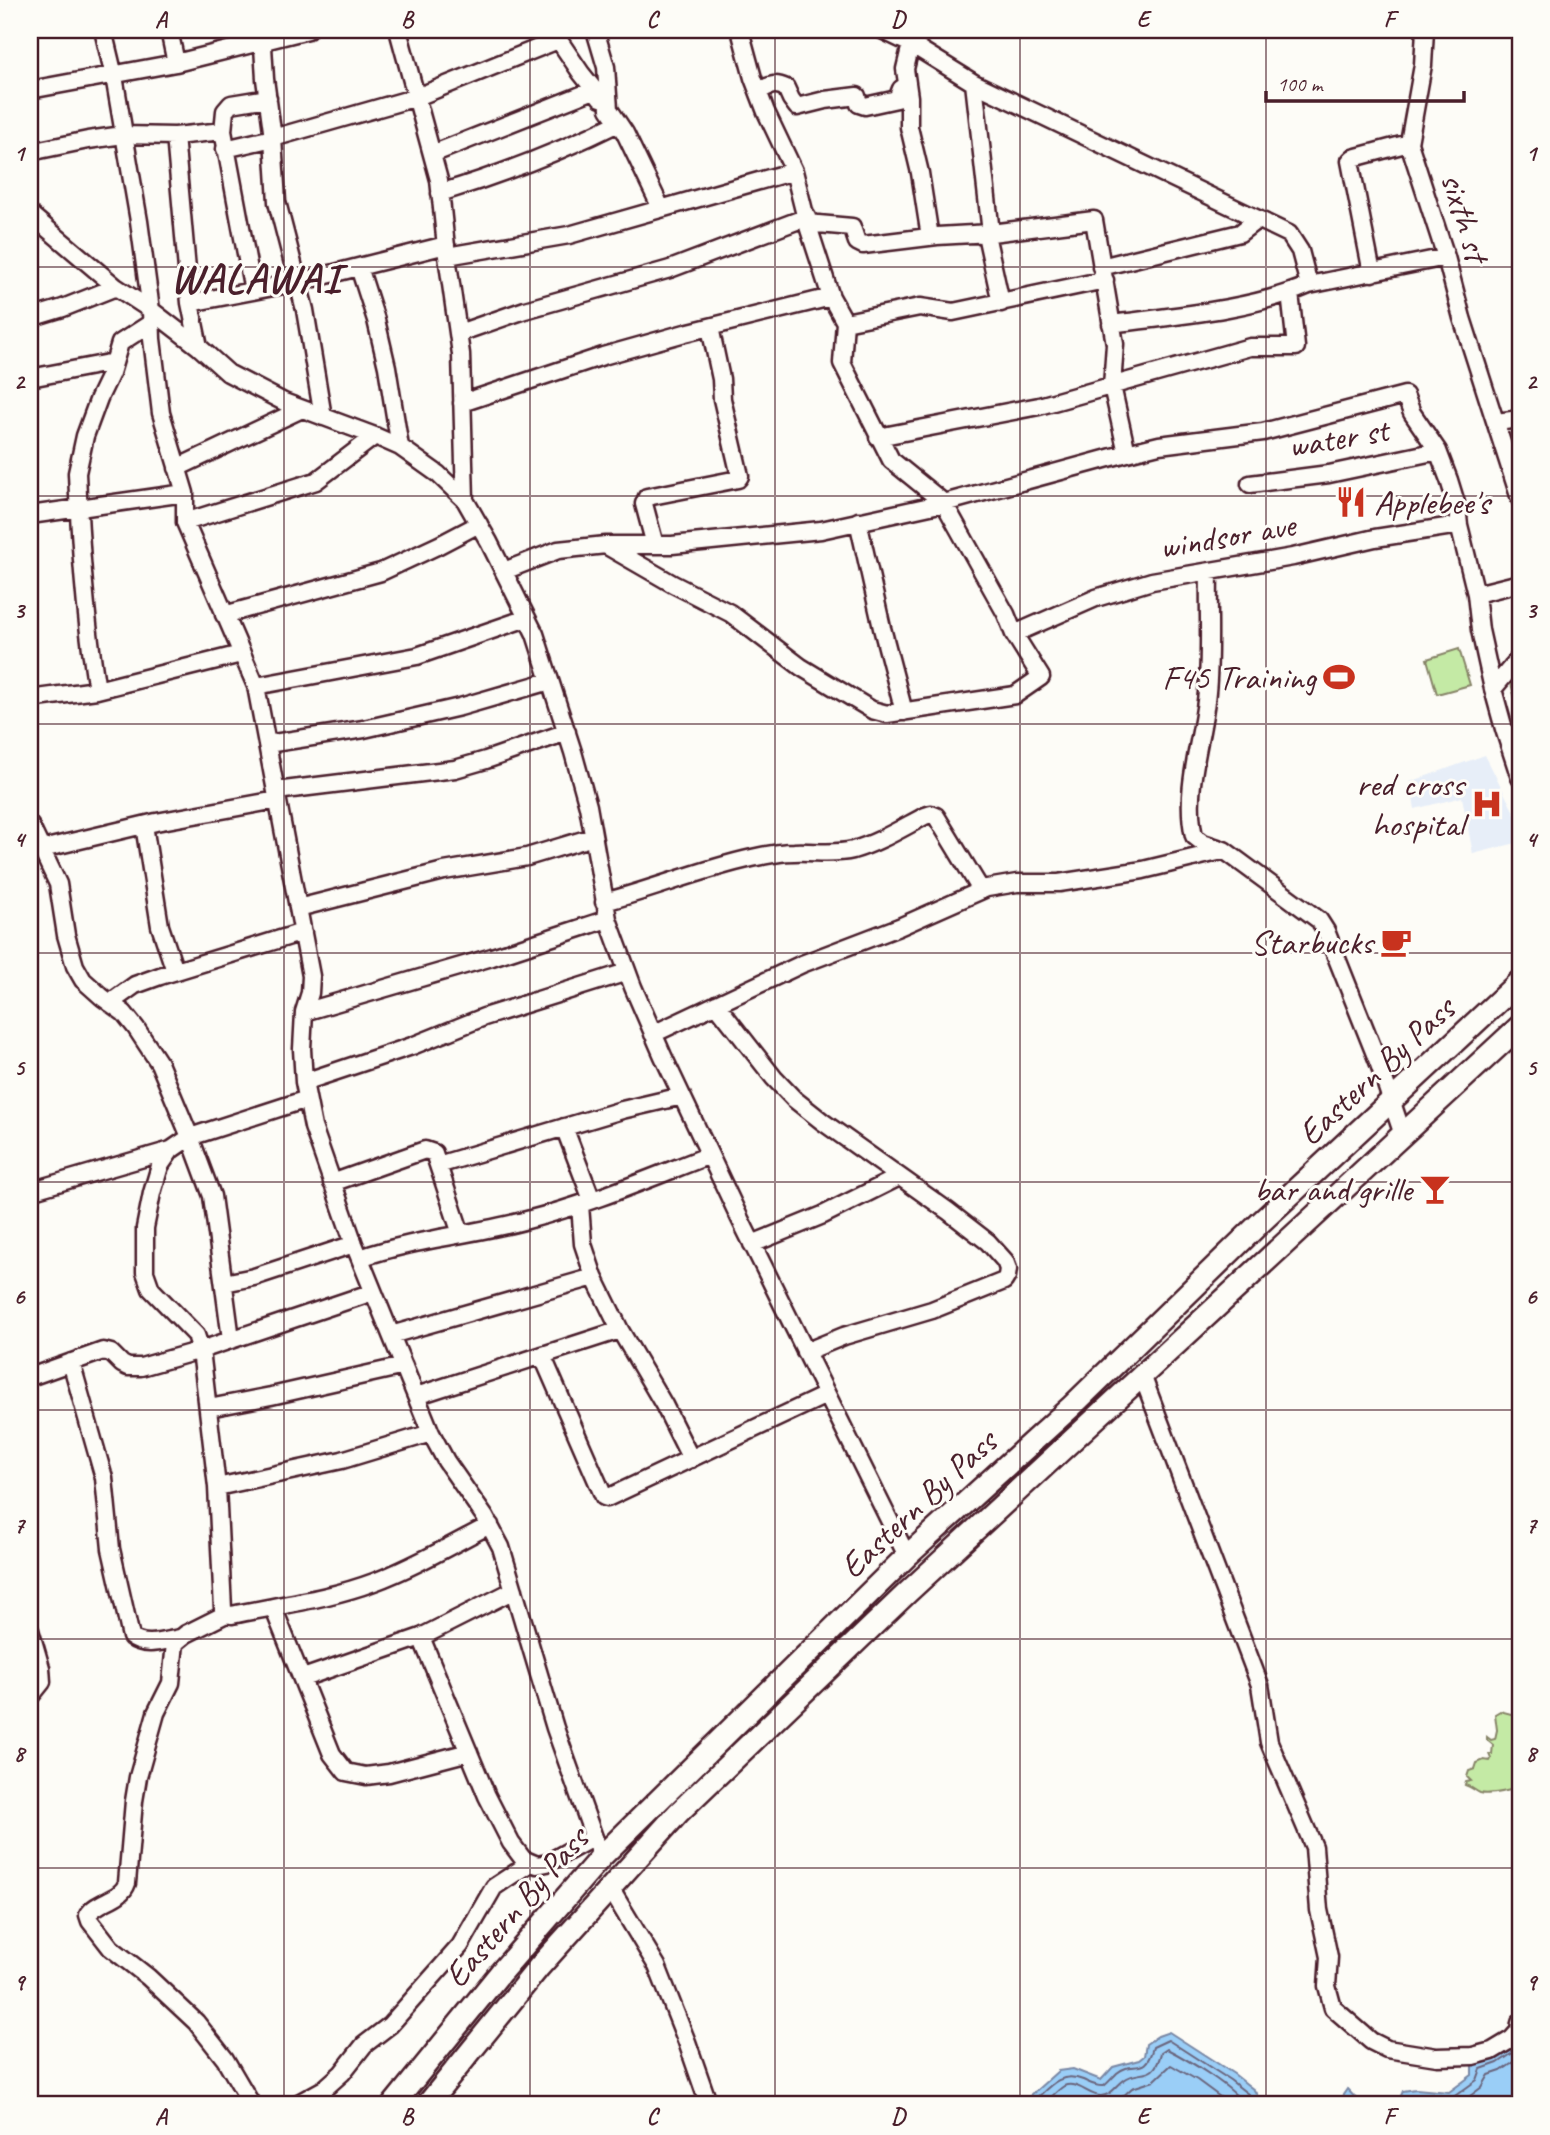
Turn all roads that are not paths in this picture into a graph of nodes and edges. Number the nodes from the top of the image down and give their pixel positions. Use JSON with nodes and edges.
{"nodes":[{"id":1,"x":103,"y":30,"type":"edge"},
{"id":2,"x":169,"y":30,"type":"edge"},
{"id":3,"x":308,"y":30,"type":"edge"},
{"id":4,"x":398,"y":30,"type":"edge"},
{"id":5,"x":596,"y":30,"type":"edge"},
{"id":6,"x":740,"y":30,"type":"edge"},
{"id":7,"x":883,"y":30,"type":"edge"},
{"id":8,"x":1425,"y":30,"type":"edge"},
{"id":9,"x":555,"y":35,"type":"edge"},
{"id":10,"x":262,"y":36,"type":"edge"},
{"id":11,"x":911,"y":44,"type":"junction"},
{"id":12,"x":176,"y":63,"type":"junction"},
{"id":13,"x":114,"y":76,"type":"junction"},
{"id":14,"x":974,"y":83,"type":"junction"},
{"id":15,"x":907,"y":85,"type":"junction"},
{"id":16,"x":30,"y":90,"type":"edge"},
{"id":17,"x":594,"y":90,"type":"junction"},
{"id":18,"x":758,"y":91,"type":"junction"},
{"id":19,"x":416,"y":97,"type":"junction"},
{"id":20,"x":268,"y":98,"type":"junction"},
{"id":21,"x":609,"y":108,"type":"junction"},
{"id":22,"x":618,"y":123,"type":"junction"},
{"id":23,"x":223,"y":131,"type":"junction"},
{"id":24,"x":123,"y":135,"type":"junction"},
{"id":25,"x":175,"y":136,"type":"junction"},
{"id":26,"x":273,"y":138,"type":"junction"},
{"id":27,"x":1409,"y":143,"type":"junction"},
{"id":28,"x":225,"y":149,"type":"junction"},
{"id":29,"x":30,"y":152,"type":"edge"},
{"id":30,"x":432,"y":154,"type":"junction"},
{"id":31,"x":794,"y":171,"type":"junction"},
{"id":32,"x":440,"y":193,"type":"junction"},
{"id":33,"x":662,"y":208,"type":"junction"},
{"id":34,"x":30,"y":214,"type":"edge"},
{"id":35,"x":1258,"y":219,"type":"junction"},
{"id":36,"x":807,"y":220,"type":"junction"},
{"id":37,"x":991,"y":233,"type":"junction"},
{"id":38,"x":930,"y":237,"type":"junction"},
{"id":39,"x":446,"y":250,"type":"junction"},
{"id":40,"x":1446,"y":257,"type":"junction"},
{"id":41,"x":359,"y":267,"type":"junction"},
{"id":42,"x":1372,"y":273,"type":"junction"},
{"id":43,"x":1103,"y":274,"type":"junction"},
{"id":44,"x":299,"y":282,"type":"junction"},
{"id":45,"x":1308,"y":285,"type":"junction"},
{"id":46,"x":116,"y":287,"type":"junction"},
{"id":47,"x":253,"y":291,"type":"junction"},
{"id":48,"x":1290,"y":293,"type":"junction"},
{"id":49,"x":831,"y":297,"type":"junction"},
{"id":50,"x":190,"y":303,"type":"junction"},
{"id":51,"x":1001,"y":303,"type":"junction"},
{"id":52,"x":151,"y":317,"type":"junction"},
{"id":53,"x":30,"y":318,"type":"edge"},
{"id":54,"x":845,"y":322,"type":"junction"},
{"id":55,"x":1111,"y":324,"type":"junction"},
{"id":56,"x":710,"y":327,"type":"junction"},
{"id":57,"x":459,"y":333,"type":"junction"},
{"id":58,"x":199,"y":347,"type":"junction"},
{"id":59,"x":114,"y":362,"type":"junction"},
{"id":60,"x":30,"y":378,"type":"edge"},
{"id":61,"x":1112,"y":386,"type":"junction"},
{"id":62,"x":462,"y":402,"type":"junction"},
{"id":63,"x":302,"y":409,"type":"junction"},
{"id":64,"x":323,"y":417,"type":"junction"},
{"id":65,"x":1520,"y":419,"type":"edge"},
{"id":66,"x":1496,"y":422,"type":"junction"},
{"id":67,"x":375,"y":436,"type":"junction"},
{"id":68,"x":878,"y":437,"type":"junction"},
{"id":69,"x":400,"y":447,"type":"junction"},
{"id":70,"x":1438,"y":451,"type":"junction"},
{"id":71,"x":1127,"y":453,"type":"junction"},
{"id":72,"x":177,"y":468,"type":"junction"},
{"id":73,"x":1250,"y":484,"type":"dead end"},
{"id":74,"x":1519,"y":490,"type":"edge"},
{"id":75,"x":185,"y":494,"type":"junction"},
{"id":76,"x":465,"y":500,"type":"junction"},
{"id":77,"x":944,"y":503,"type":"junction"},
{"id":78,"x":78,"y":507,"type":"junction"},
{"id":79,"x":30,"y":515,"type":"edge"},
{"id":80,"x":858,"y":521,"type":"junction"},
{"id":81,"x":185,"y":522,"type":"junction"},
{"id":82,"x":479,"y":524,"type":"junction"},
{"id":83,"x":1459,"y":525,"type":"junction"},
{"id":84,"x":606,"y":545,"type":"junction"},
{"id":85,"x":655,"y":545,"type":"junction"},
{"id":86,"x":504,"y":571,"type":"junction"},
{"id":87,"x":1209,"y":572,"type":"junction"},
{"id":88,"x":1520,"y":583,"type":"edge"},
{"id":89,"x":1476,"y":594,"type":"junction"},
{"id":90,"x":224,"y":615,"type":"junction"},
{"id":91,"x":527,"y":618,"type":"junction"},
{"id":92,"x":1014,"y":634,"type":"junction"},
{"id":93,"x":241,"y":654,"type":"junction"},
{"id":94,"x":1520,"y":657,"type":"edge"},
{"id":95,"x":550,"y":681,"type":"junction"},
{"id":96,"x":256,"y":686,"type":"junction"},
{"id":97,"x":1493,"y":689,"type":"junction"},
{"id":98,"x":97,"y":690,"type":"junction"},
{"id":99,"x":30,"y":699,"type":"edge"},
{"id":100,"x":904,"y":712,"type":"junction"},
{"id":101,"x":567,"y":732,"type":"junction"},
{"id":102,"x":267,"y":744,"type":"junction"},
{"id":103,"x":1520,"y":778,"type":"edge"},
{"id":104,"x":276,"y":796,"type":"junction"},
{"id":105,"x":30,"y":825,"type":"edge"},
{"id":106,"x":144,"y":825,"type":"junction"},
{"id":107,"x":593,"y":837,"type":"junction"},
{"id":108,"x":42,"y":849,"type":"junction"},
{"id":109,"x":1224,"y":850,"type":"junction"},
{"id":110,"x":981,"y":890,"type":"junction"},
{"id":111,"x":604,"y":902,"type":"junction"},
{"id":112,"x":298,"y":908,"type":"junction"},
{"id":113,"x":608,"y":919,"type":"junction"},
{"id":114,"x":303,"y":932,"type":"junction"},
{"id":115,"x":175,"y":971,"type":"junction"},
{"id":116,"x":627,"y":972,"type":"junction"},
{"id":117,"x":1520,"y":981,"type":"edge"},
{"id":118,"x":110,"y":1003,"type":"junction"},
{"id":119,"x":716,"y":1004,"type":"junction"},
{"id":120,"x":304,"y":1013,"type":"junction"},
{"id":121,"x":1520,"y":1026,"type":"edge"},
{"id":122,"x":653,"y":1034,"type":"junction"},
{"id":123,"x":304,"y":1082,"type":"junction"},
{"id":124,"x":682,"y":1096,"type":"junction"},
{"id":125,"x":307,"y":1099,"type":"junction"},
{"id":126,"x":1392,"y":1102,"type":"junction"},
{"id":127,"x":564,"y":1128,"type":"junction"},
{"id":128,"x":1403,"y":1135,"type":"junction"},
{"id":129,"x":190,"y":1137,"type":"junction"},
{"id":130,"x":172,"y":1150,"type":"junction"},
{"id":131,"x":710,"y":1154,"type":"junction"},
{"id":132,"x":438,"y":1165,"type":"junction"},
{"id":133,"x":899,"y":1177,"type":"junction"},
{"id":134,"x":332,"y":1183,"type":"junction"},
{"id":135,"x":30,"y":1191,"type":"edge"},
{"id":136,"x":586,"y":1202,"type":"junction"},
{"id":137,"x":461,"y":1234,"type":"junction"},
{"id":138,"x":752,"y":1244,"type":"junction"},
{"id":139,"x":357,"y":1251,"type":"junction"},
{"id":140,"x":594,"y":1277,"type":"junction"},
{"id":141,"x":224,"y":1283,"type":"junction"},
{"id":142,"x":373,"y":1292,"type":"junction"},
{"id":143,"x":620,"y":1330,"type":"junction"},
{"id":144,"x":391,"y":1335,"type":"junction"},
{"id":145,"x":231,"y":1339,"type":"junction"},
{"id":146,"x":201,"y":1350,"type":"junction"},
{"id":147,"x":805,"y":1352,"type":"junction"},
{"id":148,"x":542,"y":1355,"type":"junction"},
{"id":149,"x":71,"y":1362,"type":"junction"},
{"id":150,"x":404,"y":1366,"type":"junction"},
{"id":151,"x":1142,"y":1376,"type":"junction"},
{"id":152,"x":30,"y":1377,"type":"edge"},
{"id":153,"x":826,"y":1395,"type":"junction"},
{"id":154,"x":416,"y":1396,"type":"junction"},
{"id":155,"x":209,"y":1409,"type":"junction"},
{"id":156,"x":431,"y":1433,"type":"junction"},
{"id":157,"x":691,"y":1459,"type":"junction"},
{"id":158,"x":217,"y":1487,"type":"junction"},
{"id":159,"x":489,"y":1525,"type":"junction"},
{"id":160,"x":907,"y":1556,"type":"junction"},
{"id":161,"x":514,"y":1590,"type":"junction"},
{"id":162,"x":273,"y":1607,"type":"junction"},
{"id":163,"x":226,"y":1614,"type":"junction"},
{"id":164,"x":30,"y":1630,"type":"edge"},
{"id":165,"x":421,"y":1637,"type":"junction"},
{"id":166,"x":179,"y":1638,"type":"junction"},
{"id":167,"x":303,"y":1678,"type":"junction"},
{"id":168,"x":30,"y":1697,"type":"edge"},
{"id":169,"x":469,"y":1752,"type":"junction"},
{"id":170,"x":598,"y":1847,"type":"junction"},
{"id":171,"x":530,"y":1863,"type":"junction"},
{"id":172,"x":610,"y":1888,"type":"junction"},
{"id":173,"x":1520,"y":2022,"type":"edge"},
{"id":174,"x":253,"y":2105,"type":"edge"},
{"id":175,"x":295,"y":2105,"type":"edge"},
{"id":176,"x":393,"y":2105,"type":"edge"},
{"id":177,"x":427,"y":2105,"type":"edge"},
{"id":178,"x":709,"y":2105,"type":"edge"}],
"edges":[{"from":1,"to":13,"type":"street"},
{"from":2,"to":12,"type":"street"},
{"from":3,"to":10,"type":"street"},
{"from":4,"to":19,"type":"street"},
{"from":5,"to":21,"type":"street"},
{"from":6,"to":18,"type":"street"},
{"from":7,"to":11,"type":"street"},
{"from":8,"to":27,"type":"street","name":"sixth st"},
{"from":9,"to":17,"type":"street"},
{"from":9,"to":19,"type":"street"},
{"from":10,"to":12,"type":"street"},
{"from":10,"to":20,"type":"street"},
{"from":11,"to":14,"type":"street"},
{"from":11,"to":15,"type":"street"},
{"from":12,"to":13,"type":"street"},
{"from":13,"to":16,"type":"street"},
{"from":13,"to":24,"type":"street"},
{"from":14,"to":35,"type":"street"},
{"from":14,"to":37,"type":"street"},
{"from":15,"to":18,"type":"street"},
{"from":15,"to":38,"type":"street"},
{"from":17,"to":21,"type":"street"},
{"from":17,"to":30,"type":"street"},
{"from":18,"to":31,"type":"street"},
{"from":19,"to":26,"type":"street"},
{"from":19,"to":30,"type":"street"},
{"from":20,"to":23,"type":"street"},
{"from":20,"to":26,"type":"street"},
{"from":21,"to":22,"type":"street"},
{"from":22,"to":32,"type":"street"},
{"from":22,"to":33,"type":"street"},
{"from":23,"to":25,"type":"street"},
{"from":23,"to":28,"type":"street"},
{"from":24,"to":25,"type":"street"},
{"from":24,"to":29,"type":"street"},
{"from":24,"to":52,"type":"street"},
{"from":25,"to":50,"type":"street"},
{"from":26,"to":28,"type":"street"},
{"from":26,"to":44,"type":"street"},
{"from":27,"to":40,"type":"street","name":"sixth st"},
{"from":27,"to":42,"type":"street"},
{"from":28,"to":47,"type":"street"},
{"from":30,"to":32,"type":"street"},
{"from":31,"to":33,"type":"street"},
{"from":31,"to":36,"type":"street"},
{"from":32,"to":39,"type":"street"},
{"from":33,"to":39,"type":"street"},
{"from":34,"to":46,"type":"street"},
{"from":35,"to":43,"type":"street"},
{"from":35,"to":45,"type":"street"},
{"from":36,"to":38,"type":"street"},
{"from":36,"to":49,"type":"street"},
{"from":36,"to":57,"type":"street"},
{"from":37,"to":38,"type":"street"},
{"from":37,"to":43,"type":"street"},
{"from":37,"to":51,"type":"street"},
{"from":39,"to":41,"type":"street"},
{"from":39,"to":57,"type":"street"},
{"from":40,"to":42,"type":"street"},
{"from":40,"to":66,"type":"street","name":"sixth st"},
{"from":41,"to":44,"type":"street"},
{"from":41,"to":69,"type":"street"},
{"from":42,"to":45,"type":"street"},
{"from":43,"to":51,"type":"street"},
{"from":43,"to":55,"type":"street"},
{"from":44,"to":47,"type":"street"},
{"from":44,"to":64,"type":"street"},
{"from":45,"to":48,"type":"street"},
{"from":46,"to":52,"type":"street"},
{"from":46,"to":53,"type":"street"},
{"from":47,"to":50,"type":"street"},
{"from":48,"to":55,"type":"street"},
{"from":48,"to":61,"type":"street"},
{"from":49,"to":54,"type":"street"},
{"from":49,"to":56,"type":"street"},
{"from":50,"to":58,"type":"street"},
{"from":51,"to":54,"type":"street"},
{"from":52,"to":58,"type":"street"},
{"from":52,"to":59,"type":"street"},
{"from":52,"to":72,"type":"street"},
{"from":54,"to":68,"type":"street"},
{"from":55,"to":61,"type":"street"},
{"from":56,"to":62,"type":"street"},
{"from":56,"to":85,"type":"street"},
{"from":57,"to":62,"type":"street"},
{"from":58,"to":63,"type":"street"},
{"from":59,"to":60,"type":"street"},
{"from":59,"to":78,"type":"street"},
{"from":61,"to":68,"type":"street"},
{"from":61,"to":71,"type":"street"},
{"from":62,"to":76,"type":"street"},
{"from":63,"to":64,"type":"street"},
{"from":63,"to":72,"type":"street"},
{"from":64,"to":67,"type":"street"},
{"from":65,"to":66,"type":"street"},
{"from":66,"to":74,"type":"street","name":"sixth st"},
{"from":67,"to":69,"type":"street"},
{"from":67,"to":81,"type":"street"},
{"from":68,"to":77,"type":"street"},
{"from":69,"to":76,"type":"street"},
{"from":70,"to":71,"type":"street"},
{"from":70,"to":73,"type":"street","name":"water st"},
{"from":70,"to":83,"type":"street"},
{"from":71,"to":77,"type":"street"},
{"from":72,"to":75,"type":"street"},
{"from":75,"to":78,"type":"street"},
{"from":75,"to":81,"type":"street"},
{"from":76,"to":82,"type":"street"},
{"from":77,"to":80,"type":"street"},
{"from":77,"to":92,"type":"street"},
{"from":78,"to":79,"type":"street"},
{"from":78,"to":98,"type":"street"},
{"from":80,"to":85,"type":"street"},
{"from":80,"to":100,"type":"street"},
{"from":81,"to":90,"type":"street"},
{"from":82,"to":86,"type":"street"},
{"from":82,"to":90,"type":"street"},
{"from":83,"to":87,"type":"street","name":"windsor ave"},
{"from":83,"to":89,"type":"street"},
{"from":84,"to":85,"type":"street"},
{"from":84,"to":86,"type":"street"},
{"from":84,"to":100,"type":"street"},
{"from":86,"to":91,"type":"street"},
{"from":87,"to":92,"type":"street","name":"windsor ave"},
{"from":87,"to":109,"type":"street"},
{"from":88,"to":89,"type":"street"},
{"from":89,"to":97,"type":"street"},
{"from":90,"to":93,"type":"street"},
{"from":91,"to":95,"type":"street"},
{"from":91,"to":96,"type":"street"},
{"from":92,"to":100,"type":"street"},
{"from":93,"to":96,"type":"street"},
{"from":93,"to":98,"type":"street"},
{"from":94,"to":97,"type":"street"},
{"from":95,"to":101,"type":"street"},
{"from":95,"to":102,"type":"street"},
{"from":96,"to":102,"type":"street"},
{"from":97,"to":103,"type":"street"},
{"from":98,"to":99,"type":"street"},
{"from":101,"to":104,"type":"street"},
{"from":101,"to":107,"type":"street"},
{"from":102,"to":104,"type":"street"},
{"from":104,"to":106,"type":"street"},
{"from":104,"to":112,"type":"street"},
{"from":105,"to":108,"type":"street"},
{"from":106,"to":108,"type":"street"},
{"from":106,"to":115,"type":"street"},
{"from":107,"to":111,"type":"street"},
{"from":107,"to":112,"type":"street"},
{"from":108,"to":118,"type":"street"},
{"from":109,"to":110,"type":"street"},
{"from":109,"to":126,"type":"street"},
{"from":110,"to":111,"type":"street"},
{"from":110,"to":119,"type":"street"},
{"from":111,"to":113,"type":"street"},
{"from":112,"to":114,"type":"street"},
{"from":113,"to":116,"type":"street"},
{"from":113,"to":120,"type":"street"},
{"from":114,"to":115,"type":"street"},
{"from":114,"to":120,"type":"street"},
{"from":115,"to":118,"type":"street"},
{"from":116,"to":122,"type":"street"},
{"from":116,"to":123,"type":"street"},
{"from":117,"to":126,"type":"main road","name":"Eastern By Pass"},
{"from":118,"to":129,"type":"street"},
{"from":119,"to":122,"type":"street"},
{"from":119,"to":133,"type":"street"},
{"from":120,"to":123,"type":"street"},
{"from":121,"to":128,"type":"main road","name":"Eastern By Pass"},
{"from":122,"to":124,"type":"street"},
{"from":123,"to":125,"type":"street"},
{"from":124,"to":127,"type":"street"},
{"from":124,"to":131,"type":"street"},
{"from":125,"to":129,"type":"street"},
{"from":125,"to":134,"type":"street"},
{"from":126,"to":128,"type":"street"},
{"from":126,"to":160,"type":"main road","name":"Eastern By Pass"},
{"from":127,"to":132,"type":"street"},
{"from":127,"to":136,"type":"street"},
{"from":128,"to":151,"type":"main road","name":"Eastern By Pass"},
{"from":129,"to":130,"type":"street"},
{"from":129,"to":141,"type":"street"},
{"from":130,"to":135,"type":"street"},
{"from":130,"to":146,"type":"street"},
{"from":131,"to":136,"type":"street"},
{"from":131,"to":138,"type":"street"},
{"from":132,"to":134,"type":"street"},
{"from":132,"to":137,"type":"street"},
{"from":133,"to":138,"type":"street"},
{"from":133,"to":147,"type":"street"},
{"from":134,"to":139,"type":"street"},
{"from":136,"to":137,"type":"street"},
{"from":136,"to":140,"type":"street"},
{"from":137,"to":139,"type":"street"},
{"from":138,"to":147,"type":"street"},
{"from":139,"to":141,"type":"street"},
{"from":139,"to":142,"type":"street"},
{"from":140,"to":143,"type":"street"},
{"from":140,"to":144,"type":"street"},
{"from":141,"to":145,"type":"street"},
{"from":142,"to":144,"type":"street"},
{"from":142,"to":145,"type":"street"},
{"from":143,"to":148,"type":"street"},
{"from":143,"to":157,"type":"street"},
{"from":144,"to":150,"type":"street"},
{"from":145,"to":146,"type":"street"},
{"from":146,"to":149,"type":"street"},
{"from":146,"to":155,"type":"street"},
{"from":147,"to":153,"type":"street"},
{"from":148,"to":154,"type":"street"},
{"from":148,"to":157,"type":"street"},
{"from":149,"to":152,"type":"street"},
{"from":149,"to":166,"type":"street"},
{"from":150,"to":154,"type":"street"},
{"from":150,"to":155,"type":"street"},
{"from":151,"to":172,"type":"main road","name":"Eastern By Pass"},
{"from":151,"to":173,"type":"street"},
{"from":153,"to":157,"type":"street"},
{"from":153,"to":160,"type":"street"},
{"from":154,"to":156,"type":"street"},
{"from":155,"to":158,"type":"street"},
{"from":156,"to":158,"type":"street"},
{"from":156,"to":159,"type":"street"},
{"from":158,"to":163,"type":"street"},
{"from":159,"to":161,"type":"street"},
{"from":159,"to":162,"type":"street"},
{"from":160,"to":170,"type":"main road","name":"Eastern By Pass"},
{"from":161,"to":165,"type":"street"},
{"from":161,"to":170,"type":"street"},
{"from":162,"to":163,"type":"street"},
{"from":162,"to":167,"type":"street"},
{"from":163,"to":166,"type":"street"},
{"from":164,"to":168,"type":"street"},
{"from":165,"to":167,"type":"street"},
{"from":165,"to":169,"type":"street"},
{"from":166,"to":174,"type":"street"},
{"from":167,"to":169,"type":"street"},
{"from":169,"to":171,"type":"street"},
{"from":170,"to":171,"type":"street"},
{"from":170,"to":176,"type":"main road","name":"Eastern By Pass"},
{"from":171,"to":175,"type":"street"},
{"from":172,"to":177,"type":"main road","name":"Eastern By Pass"},
{"from":172,"to":178,"type":"street"}]}
